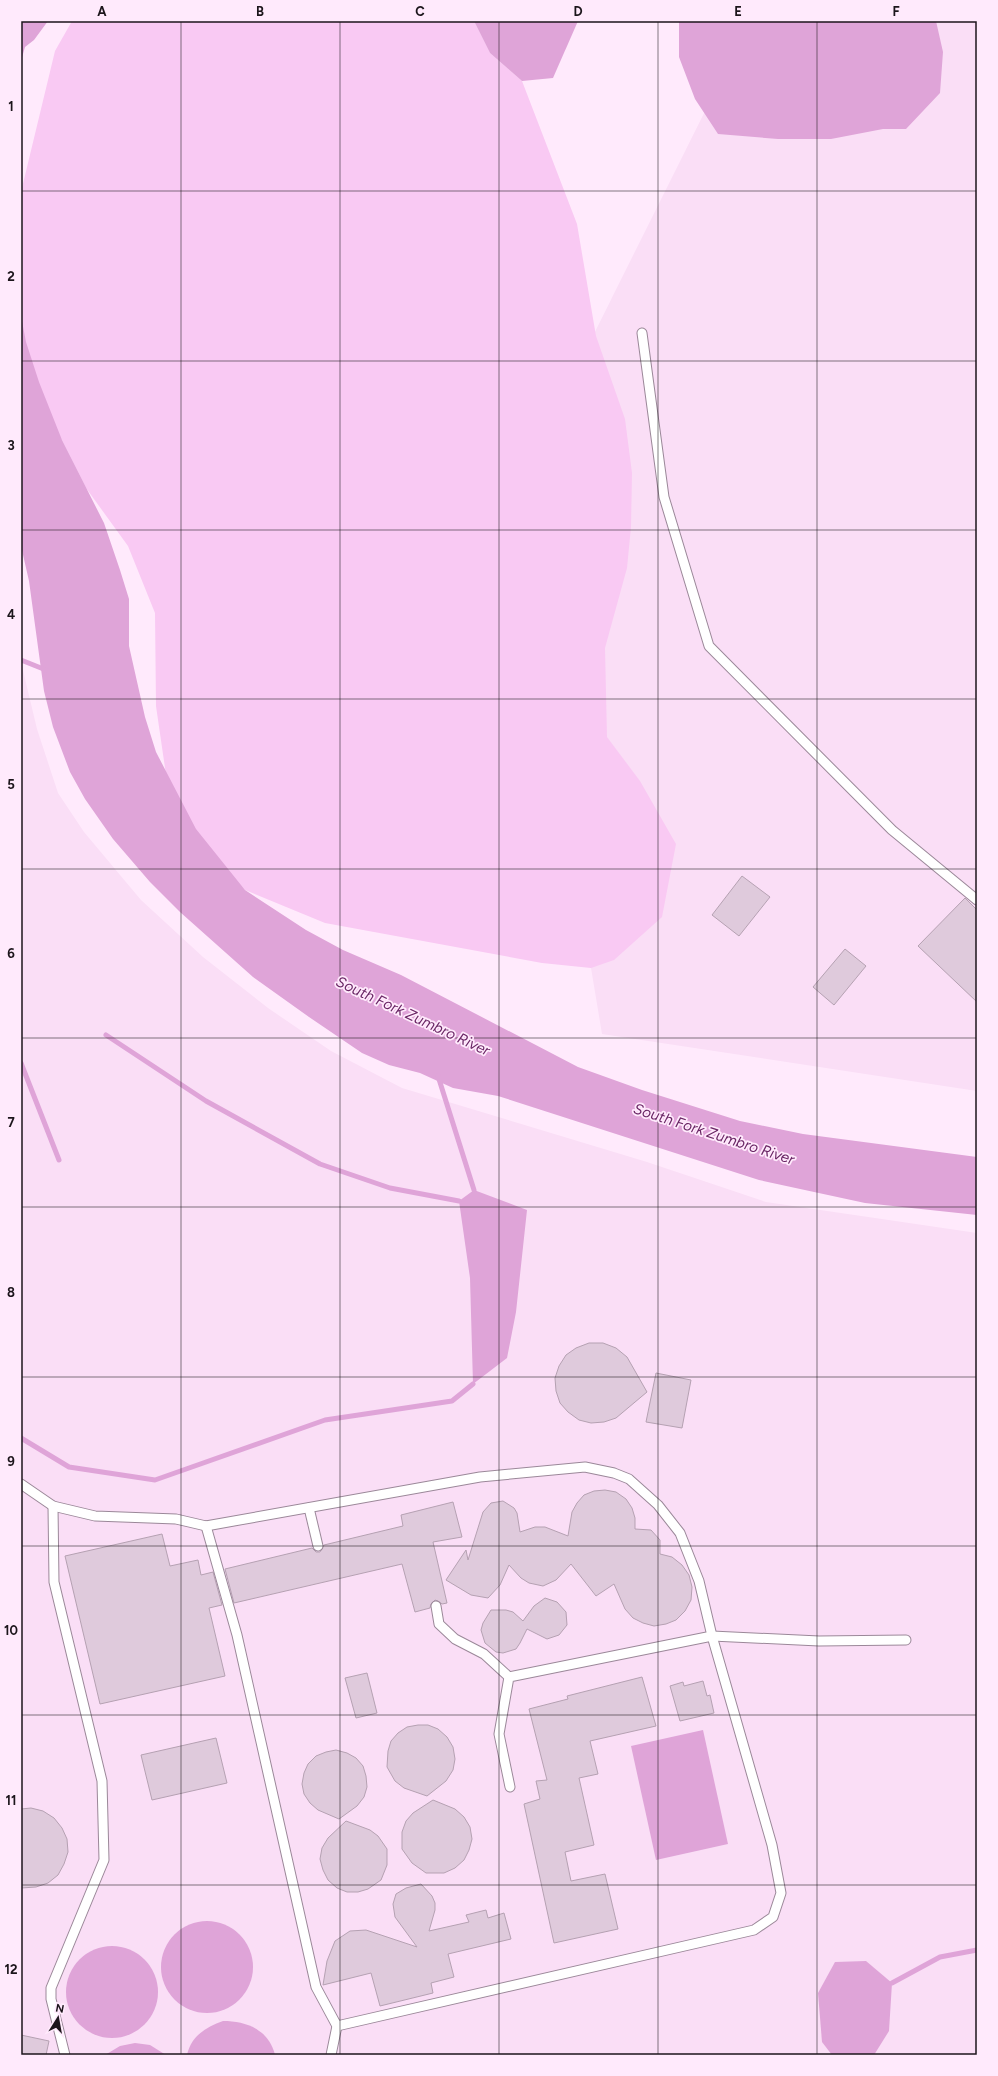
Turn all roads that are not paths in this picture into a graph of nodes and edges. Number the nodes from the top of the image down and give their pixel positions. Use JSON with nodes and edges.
{"nodes":[{"id":1,"x":642,"y":333,"type":"dead end"},
{"id":2,"x":977,"y":900,"type":"edge"},
{"id":3,"x":21,"y":1484,"type":"edge"},
{"id":4,"x":54,"y":1506,"type":"junction"},
{"id":5,"x":309,"y":1508,"type":"junction"},
{"id":6,"x":206,"y":1526,"type":"junction"},
{"id":7,"x":318,"y":1546,"type":"dead end"},
{"id":8,"x":436,"y":1606,"type":"dead end"},
{"id":9,"x":712,"y":1636,"type":"junction"},
{"id":10,"x":906,"y":1640,"type":"dead end"},
{"id":11,"x":509,"y":1677,"type":"junction"},
{"id":12,"x":510,"y":1787,"type":"dead end"},
{"id":13,"x":337,"y":2026,"type":"junction"},
{"id":14,"x":65,"y":2055,"type":"edge"},
{"id":15,"x":331,"y":2055,"type":"edge"}],
"edges":[{"from":1,"to":2,"type":"lane"},
{"from":3,"to":4,"type":"lane"},
{"from":4,"to":6,"type":"lane"},
{"from":4,"to":14,"type":"lane"},
{"from":5,"to":6,"type":"lane"},
{"from":5,"to":7,"type":"lane"},
{"from":5,"to":9,"type":"lane"},
{"from":6,"to":13,"type":"lane"},
{"from":8,"to":11,"type":"lane"},
{"from":9,"to":10,"type":"lane"},
{"from":9,"to":11,"type":"lane"},
{"from":9,"to":13,"type":"lane"},
{"from":11,"to":12,"type":"lane"},
{"from":13,"to":15,"type":"lane"}]}
